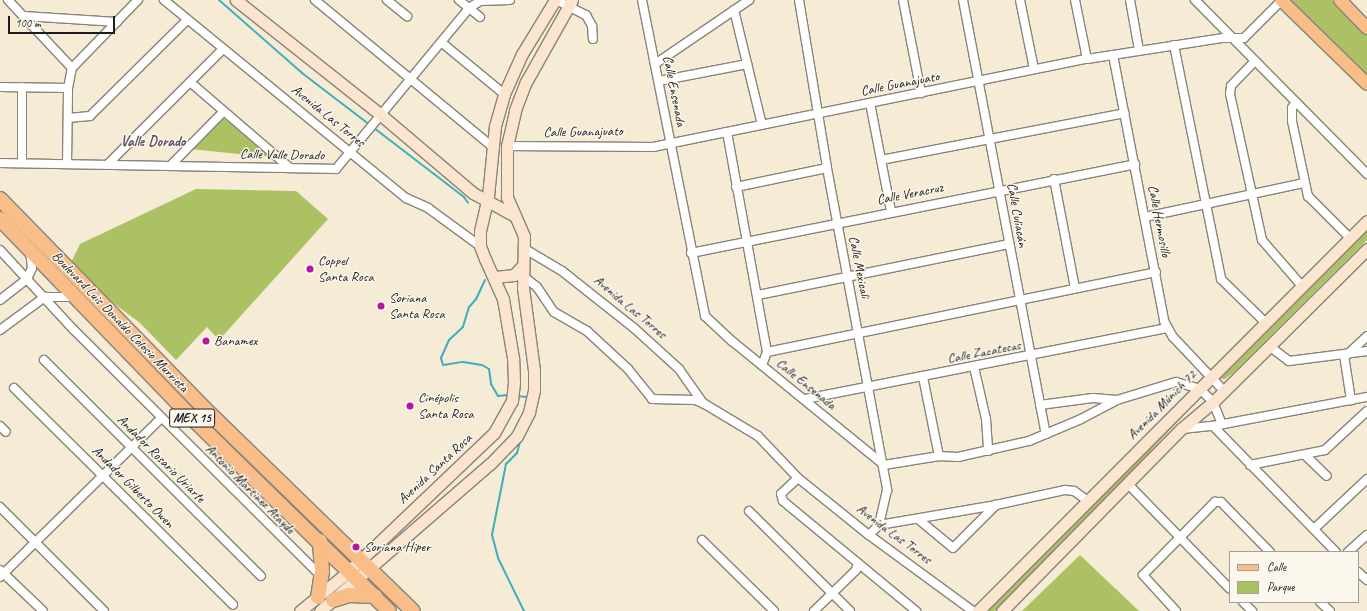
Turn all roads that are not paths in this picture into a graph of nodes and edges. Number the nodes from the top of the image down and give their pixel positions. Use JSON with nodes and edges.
{"nodes":[{"id":1,"x":8,"y":0,"type":"edge"},
{"id":2,"x":138,"y":0,"type":"edge"},
{"id":3,"x":164,"y":0,"type":"edge"},
{"id":4,"x":236,"y":0,"type":"edge"},
{"id":5,"x":315,"y":0,"type":"edge"},
{"id":6,"x":387,"y":0,"type":"edge"},
{"id":7,"x":459,"y":0,"type":"edge"},
{"id":8,"x":510,"y":0,"type":"edge"},
{"id":9,"x":555,"y":0,"type":"edge"},
{"id":10,"x":749,"y":0,"type":"edge"},
{"id":11,"x":799,"y":0,"type":"edge"},
{"id":12,"x":903,"y":0,"type":"edge"},
{"id":13,"x":964,"y":0,"type":"edge"},
{"id":14,"x":1020,"y":0,"type":"edge"},
{"id":15,"x":1075,"y":0,"type":"edge"},
{"id":16,"x":1130,"y":0,"type":"edge"},
{"id":17,"x":1195,"y":0,"type":"edge"},
{"id":18,"x":1281,"y":0,"type":"edge"},
{"id":19,"x":1340,"y":0,"type":"edge"},
{"id":20,"x":643,"y":1,"type":"edge"},
{"id":21,"x":570,"y":2,"type":"edge"},
{"id":22,"x":469,"y":8,"type":"junction"},
{"id":23,"x":734,"y":10,"type":"junction"},
{"id":24,"x":24,"y":16,"type":"junction"},
{"id":25,"x":407,"y":16,"type":"dead end"},
{"id":26,"x":480,"y":17,"type":"dead end"},
{"id":27,"x":187,"y":20,"type":"junction"},
{"id":28,"x":118,"y":22,"type":"junction"},
{"id":29,"x":1367,"y":28,"type":"edge"},
{"id":30,"x":1234,"y":38,"type":"junction"},
{"id":31,"x":593,"y":39,"type":"dead end"},
{"id":32,"x":441,"y":42,"type":"junction"},
{"id":33,"x":1174,"y":45,"type":"junction"},
{"id":34,"x":222,"y":50,"type":"junction"},
{"id":35,"x":1139,"y":50,"type":"junction"},
{"id":36,"x":1113,"y":55,"type":"junction"},
{"id":37,"x":1087,"y":59,"type":"junction"},
{"id":38,"x":1254,"y":62,"type":"junction"},
{"id":39,"x":655,"y":64,"type":"junction"},
{"id":40,"x":747,"y":64,"type":"junction"},
{"id":41,"x":72,"y":68,"type":"junction"},
{"id":42,"x":1034,"y":69,"type":"junction"},
{"id":43,"x":412,"y":78,"type":"junction"},
{"id":44,"x":659,"y":81,"type":"junction"},
{"id":45,"x":980,"y":81,"type":"junction"},
{"id":46,"x":190,"y":82,"type":"junction"},
{"id":47,"x":1367,"y":84,"type":"edge"},
{"id":48,"x":0,"y":87,"type":"edge"},
{"id":49,"x":22,"y":87,"type":"junction"},
{"id":50,"x":68,"y":88,"type":"junction"},
{"id":51,"x":921,"y":93,"type":"junction"},
{"id":52,"x":504,"y":94,"type":"junction"},
{"id":53,"x":1296,"y":102,"type":"junction"},
{"id":54,"x":870,"y":103,"type":"junction"},
{"id":55,"x":223,"y":112,"type":"junction"},
{"id":56,"x":817,"y":112,"type":"junction"},
{"id":57,"x":1124,"y":113,"type":"junction"},
{"id":58,"x":68,"y":118,"type":"junction"},
{"id":59,"x":378,"y":118,"type":"junction"},
{"id":60,"x":762,"y":125,"type":"junction"},
{"id":61,"x":726,"y":132,"type":"junction"},
{"id":62,"x":990,"y":138,"type":"junction"},
{"id":63,"x":670,"y":143,"type":"junction"},
{"id":64,"x":507,"y":146,"type":"junction"},
{"id":65,"x":493,"y":147,"type":"junction"},
{"id":66,"x":350,"y":153,"type":"junction"},
{"id":67,"x":881,"y":160,"type":"junction"},
{"id":68,"x":0,"y":163,"type":"edge"},
{"id":69,"x":22,"y":163,"type":"junction"},
{"id":70,"x":67,"y":164,"type":"junction"},
{"id":71,"x":108,"y":164,"type":"junction"},
{"id":72,"x":1135,"y":164,"type":"junction"},
{"id":73,"x":170,"y":166,"type":"junction"},
{"id":74,"x":290,"y":168,"type":"junction"},
{"id":75,"x":827,"y":168,"type":"junction"},
{"id":76,"x":1367,"y":174,"type":"edge"},
{"id":77,"x":1054,"y":179,"type":"junction"},
{"id":78,"x":1304,"y":183,"type":"junction"},
{"id":79,"x":736,"y":187,"type":"junction"},
{"id":80,"x":999,"y":190,"type":"junction"},
{"id":81,"x":1252,"y":194,"type":"junction"},
{"id":82,"x":0,"y":199,"type":"edge"},
{"id":83,"x":488,"y":202,"type":"junction"},
{"id":84,"x":1206,"y":203,"type":"junction"},
{"id":85,"x":891,"y":212,"type":"junction"},
{"id":86,"x":515,"y":216,"type":"junction"},
{"id":87,"x":1145,"y":217,"type":"junction"},
{"id":88,"x":0,"y":219,"type":"edge"},
{"id":89,"x":1367,"y":220,"type":"edge"},
{"id":90,"x":837,"y":222,"type":"junction"},
{"id":91,"x":1350,"y":238,"type":"junction"},
{"id":92,"x":746,"y":241,"type":"junction"},
{"id":93,"x":1008,"y":244,"type":"junction"},
{"id":94,"x":480,"y":246,"type":"junction"},
{"id":95,"x":29,"y":248,"type":"junction"},
{"id":96,"x":525,"y":248,"type":"junction"},
{"id":97,"x":1367,"y":249,"type":"edge"},
{"id":98,"x":0,"y":250,"type":"edge"},
{"id":99,"x":691,"y":253,"type":"junction"},
{"id":100,"x":522,"y":271,"type":"junction"},
{"id":101,"x":1156,"y":272,"type":"junction"},
{"id":102,"x":848,"y":275,"type":"junction"},
{"id":103,"x":495,"y":277,"type":"junction"},
{"id":104,"x":27,"y":279,"type":"junction"},
{"id":105,"x":1302,"y":286,"type":"junction"},
{"id":106,"x":1075,"y":288,"type":"junction"},
{"id":107,"x":758,"y":295,"type":"junction"},
{"id":108,"x":45,"y":297,"type":"junction"},
{"id":109,"x":74,"y":297,"type":"junction"},
{"id":110,"x":0,"y":300,"type":"edge"},
{"id":111,"x":1020,"y":300,"type":"junction"},
{"id":112,"x":1266,"y":323,"type":"junction"},
{"id":113,"x":1167,"y":328,"type":"junction"},
{"id":114,"x":0,"y":330,"type":"edge"},
{"id":115,"x":858,"y":332,"type":"junction"},
{"id":116,"x":1367,"y":336,"type":"edge"},
{"id":117,"x":1269,"y":346,"type":"junction"},
{"id":118,"x":1367,"y":351,"type":"edge"},
{"id":119,"x":767,"y":352,"type":"junction"},
{"id":120,"x":1346,"y":354,"type":"junction"},
{"id":121,"x":1030,"y":356,"type":"junction"},
{"id":122,"x":44,"y":360,"type":"dead end"},
{"id":123,"x":762,"y":365,"type":"junction"},
{"id":124,"x":974,"y":367,"type":"junction"},
{"id":125,"x":923,"y":377,"type":"junction"},
{"id":126,"x":1211,"y":377,"type":"junction"},
{"id":127,"x":868,"y":387,"type":"junction"},
{"id":128,"x":14,"y":388,"type":"dead end"},
{"id":129,"x":1200,"y":388,"type":"junction"},
{"id":130,"x":1224,"y":391,"type":"junction"},
{"id":131,"x":1367,"y":396,"type":"edge"},
{"id":132,"x":805,"y":398,"type":"junction"},
{"id":133,"x":1117,"y":400,"type":"junction"},
{"id":134,"x":1351,"y":400,"type":"junction"},
{"id":135,"x":1213,"y":402,"type":"junction"},
{"id":136,"x":703,"y":403,"type":"junction"},
{"id":137,"x":1040,"y":405,"type":"junction"},
{"id":138,"x":1367,"y":411,"type":"edge"},
{"id":139,"x":161,"y":418,"type":"junction"},
{"id":140,"x":1222,"y":424,"type":"junction"},
{"id":141,"x":1213,"y":426,"type":"junction"},
{"id":142,"x":1181,"y":429,"type":"junction"},
{"id":143,"x":1046,"y":434,"type":"junction"},
{"id":144,"x":130,"y":448,"type":"junction"},
{"id":145,"x":988,"y":450,"type":"junction"},
{"id":146,"x":1305,"y":455,"type":"junction"},
{"id":147,"x":939,"y":456,"type":"junction"},
{"id":148,"x":884,"y":465,"type":"junction"},
{"id":149,"x":1250,"y":465,"type":"junction"},
{"id":150,"x":101,"y":475,"type":"junction"},
{"id":151,"x":1327,"y":476,"type":"dead end"},
{"id":152,"x":798,"y":478,"type":"junction"},
{"id":153,"x":1367,"y":479,"type":"edge"},
{"id":154,"x":1128,"y":484,"type":"junction"},
{"id":155,"x":1086,"y":500,"type":"junction"},
{"id":156,"x":996,"y":505,"type":"junction"},
{"id":157,"x":0,"y":507,"type":"edge"},
{"id":158,"x":749,"y":511,"type":"dead end"},
{"id":159,"x":918,"y":519,"type":"junction"},
{"id":160,"x":879,"y":525,"type":"junction"},
{"id":161,"x":1314,"y":529,"type":"junction"},
{"id":162,"x":869,"y":535,"type":"junction"},
{"id":163,"x":1367,"y":535,"type":"edge"},
{"id":164,"x":1179,"y":537,"type":"junction"},
{"id":165,"x":702,"y":540,"type":"dead end"},
{"id":166,"x":35,"y":541,"type":"junction"},
{"id":167,"x":320,"y":541,"type":"junction"},
{"id":168,"x":1269,"y":551,"type":"edge"},
{"id":169,"x":1335,"y":551,"type":"edge"},
{"id":170,"x":1349,"y":551,"type":"edge"},
{"id":171,"x":360,"y":561,"type":"junction"},
{"id":172,"x":858,"y":563,"type":"junction"},
{"id":173,"x":370,"y":570,"type":"junction"},
{"id":174,"x":1,"y":573,"type":"edge"},
{"id":175,"x":1359,"y":573,"type":"edge"},
{"id":176,"x":353,"y":575,"type":"junction"},
{"id":177,"x":261,"y":576,"type":"dead end"},
{"id":178,"x":322,"y":577,"type":"junction"},
{"id":179,"x":1367,"y":580,"type":"edge"},
{"id":180,"x":1229,"y":588,"type":"edge"},
{"id":181,"x":831,"y":593,"type":"junction"},
{"id":182,"x":375,"y":596,"type":"junction"},
{"id":183,"x":318,"y":597,"type":"junction"},
{"id":184,"x":333,"y":600,"type":"junction"},
{"id":185,"x":1244,"y":603,"type":"edge"},
{"id":186,"x":1321,"y":603,"type":"edge"},
{"id":187,"x":233,"y":605,"type":"dead end"},
{"id":188,"x":43,"y":611,"type":"edge"},
{"id":189,"x":104,"y":611,"type":"edge"},
{"id":190,"x":300,"y":611,"type":"edge"},
{"id":191,"x":320,"y":611,"type":"edge"},
{"id":192,"x":389,"y":611,"type":"edge"},
{"id":193,"x":413,"y":611,"type":"edge"},
{"id":194,"x":774,"y":611,"type":"edge"},
{"id":195,"x":814,"y":611,"type":"edge"},
{"id":196,"x":850,"y":611,"type":"edge"},
{"id":197,"x":916,"y":611,"type":"edge"},
{"id":198,"x":973,"y":611,"type":"edge"},
{"id":199,"x":978,"y":611,"type":"edge"},
{"id":200,"x":1002,"y":611,"type":"edge"},
{"id":201,"x":1176,"y":611,"type":"edge"},
{"id":202,"x":1252,"y":611,"type":"edge"},
{"id":203,"x":1330,"y":611,"type":"edge"}],
"edges":[{"from":1,"to":24,"type":"street"},
{"from":2,"to":28,"type":"street"},
{"from":3,"to":27,"type":"street","name":"Avenida Las Torres"},
{"from":4,"to":59,"type":"main road"},
{"from":5,"to":43,"type":"street"},
{"from":6,"to":25,"type":"street"},
{"from":7,"to":22,"type":"street"},
{"from":8,"to":22,"type":"street","name":"Calle Valle Dorado"},
{"from":9,"to":21,"type":"street"},
{"from":9,"to":52,"type":"main road","name":"Avenida Santa Rosa"},
{"from":10,"to":23,"type":"street"},
{"from":11,"to":56,"type":"street","name":"Calle Mexicali"},
{"from":12,"to":51,"type":"street"},
{"from":13,"to":45,"type":"street","name":"Calle Culiacán"},
{"from":14,"to":42,"type":"street"},
{"from":15,"to":37,"type":"street"},
{"from":16,"to":35,"type":"street"},
{"from":17,"to":30,"type":"street"},
{"from":18,"to":30,"type":"street","name":"Calle Guanajuato"},
{"from":18,"to":47,"type":"main road"},
{"from":19,"to":29,"type":"main road"},
{"from":20,"to":39,"type":"street","name":"Calle Ensenada"},
{"from":21,"to":31,"type":"street"},
{"from":21,"to":64,"type":"main road"},
{"from":22,"to":26,"type":"street"},
{"from":22,"to":32,"type":"street","name":"Calle Valle Dorado"},
{"from":23,"to":39,"type":"street"},
{"from":23,"to":40,"type":"street"},
{"from":24,"to":28,"type":"street"},
{"from":24,"to":41,"type":"street"},
{"from":27,"to":34,"type":"street","name":"Avenida Las Torres"},
{"from":27,"to":58,"type":"street"},
{"from":28,"to":41,"type":"street"},
{"from":30,"to":33,"type":"street","name":"Calle Guanajuato"},
{"from":30,"to":38,"type":"street"},
{"from":32,"to":43,"type":"street","name":"Calle Valle Dorado"},
{"from":32,"to":52,"type":"street"},
{"from":33,"to":35,"type":"street","name":"Calle Guanajuato"},
{"from":33,"to":84,"type":"street"},
{"from":34,"to":46,"type":"street"},
{"from":34,"to":66,"type":"street","name":"Avenida Las Torres"},
{"from":35,"to":36,"type":"street","name":"Calle Guanajuato"},
{"from":36,"to":37,"type":"street","name":"Calle Guanajuato"},
{"from":36,"to":57,"type":"street","name":"Calle Hermosillo"},
{"from":37,"to":42,"type":"street","name":"Calle Guanajuato"},
{"from":38,"to":53,"type":"street"},
{"from":38,"to":81,"type":"street"},
{"from":39,"to":44,"type":"street","name":"Calle Ensenada"},
{"from":40,"to":44,"type":"street"},
{"from":40,"to":60,"type":"street"},
{"from":41,"to":50,"type":"street"},
{"from":42,"to":45,"type":"street","name":"Calle Guanajuato"},
{"from":43,"to":59,"type":"street","name":"Calle Valle Dorado"},
{"from":43,"to":65,"type":"street"},
{"from":44,"to":63,"type":"street","name":"Calle Ensenada"},
{"from":45,"to":51,"type":"street","name":"Calle Guanajuato"},
{"from":45,"to":62,"type":"street","name":"Calle Culiacán"},
{"from":46,"to":55,"type":"street"},
{"from":46,"to":71,"type":"street"},
{"from":48,"to":49,"type":"street"},
{"from":49,"to":50,"type":"street"},
{"from":49,"to":69,"type":"street"},
{"from":50,"to":58,"type":"street"},
{"from":51,"to":54,"type":"street","name":"Calle Guanajuato"},
{"from":52,"to":65,"type":"main road","name":"Avenida Santa Rosa"},
{"from":53,"to":76,"type":"street"},
{"from":53,"to":78,"type":"street"},
{"from":54,"to":56,"type":"street","name":"Calle Guanajuato"},
{"from":54,"to":67,"type":"street"},
{"from":55,"to":73,"type":"street"},
{"from":55,"to":74,"type":"street"},
{"from":56,"to":60,"type":"street","name":"Calle Guanajuato"},
{"from":56,"to":75,"type":"street","name":"Calle Mexicali"},
{"from":57,"to":62,"type":"street"},
{"from":57,"to":72,"type":"street","name":"Calle Hermosillo"},
{"from":58,"to":70,"type":"street"},
{"from":59,"to":66,"type":"street","name":"Calle Valle Dorado"},
{"from":59,"to":83,"type":"main road"},
{"from":60,"to":61,"type":"street","name":"Calle Guanajuato"},
{"from":61,"to":63,"type":"street","name":"Calle Guanajuato"},
{"from":61,"to":79,"type":"street"},
{"from":62,"to":67,"type":"street"},
{"from":62,"to":80,"type":"street","name":"Calle Culiacán"},
{"from":63,"to":64,"type":"street","name":"Calle Guanajuato"},
{"from":63,"to":99,"type":"street","name":"Calle Ensenada"},
{"from":64,"to":86,"type":"main road"},
{"from":65,"to":83,"type":"main road","name":"Avenida Santa Rosa"},
{"from":66,"to":74,"type":"street","name":"Calle Valle Dorado"},
{"from":66,"to":94,"type":"street","name":"Avenida Las Torres"},
{"from":67,"to":85,"type":"street"},
{"from":68,"to":69,"type":"street","name":"Calle Valle Dorado"},
{"from":69,"to":70,"type":"street","name":"Calle Valle Dorado"},
{"from":70,"to":71,"type":"street","name":"Calle Valle Dorado"},
{"from":71,"to":73,"type":"street","name":"Calle Valle Dorado"},
{"from":72,"to":77,"type":"street","name":"Calle Veracruz"},
{"from":72,"to":87,"type":"street","name":"Calle Hermosillo"},
{"from":73,"to":74,"type":"street","name":"Calle Valle Dorado"},
{"from":75,"to":79,"type":"street"},
{"from":75,"to":90,"type":"street","name":"Calle Mexicali"},
{"from":77,"to":80,"type":"street","name":"Calle Veracruz"},
{"from":77,"to":106,"type":"street"},
{"from":78,"to":81,"type":"street"},
{"from":78,"to":91,"type":"street"},
{"from":79,"to":92,"type":"street"},
{"from":80,"to":85,"type":"street","name":"Calle Veracruz"},
{"from":80,"to":93,"type":"street","name":"Calle Culiacán"},
{"from":81,"to":84,"type":"street"},
{"from":81,"to":105,"type":"street"},
{"from":82,"to":171,"type":"highway","name":"Boulevard Luis Donaldo Colosio Murrieta","number":"MEX 15"},
{"from":83,"to":86,"type":"main road"},
{"from":83,"to":94,"type":"main road","name":"Avenida Santa Rosa"},
{"from":84,"to":87,"type":"street"},
{"from":84,"to":112,"type":"street"},
{"from":85,"to":90,"type":"street","name":"Calle Veracruz"},
{"from":86,"to":96,"type":"main road"},
{"from":87,"to":101,"type":"street","name":"Calle Hermosillo"},
{"from":88,"to":95,"type":"highway","name":"Boulevard Luis Donaldo Colosio Murrieta","number":"MEX 15"},
{"from":89,"to":91,"type":"main road","name":"Avenida Múnich 72"},
{"from":90,"to":92,"type":"street","name":"Calle Veracruz"},
{"from":90,"to":102,"type":"street","name":"Calle Mexicali"},
{"from":91,"to":105,"type":"main road","name":"Avenida Múnich 72"},
{"from":92,"to":99,"type":"street","name":"Calle Veracruz"},
{"from":92,"to":107,"type":"street"},
{"from":93,"to":102,"type":"street"},
{"from":93,"to":111,"type":"street","name":"Calle Culiacán"},
{"from":94,"to":103,"type":"main road","name":"Avenida Santa Rosa"},
{"from":95,"to":104,"type":"street"},
{"from":95,"to":109,"type":"highway","name":"Boulevard Luis Donaldo Colosio Murrieta","number":"MEX 15"},
{"from":96,"to":100,"type":"main road"},
{"from":96,"to":136,"type":"street","name":"Avenida Las Torres"},
{"from":97,"to":117,"type":"main road"},
{"from":98,"to":104,"type":"street","name":"Antonio Martinez Atayde"},
{"from":99,"to":123,"type":"street","name":"Calle Ensenada"},
{"from":100,"to":103,"type":"main road"},
{"from":100,"to":136,"type":"street","name":"Avenida Las Torres"},
{"from":100,"to":173,"type":"main road"},
{"from":101,"to":106,"type":"street"},
{"from":101,"to":113,"type":"street","name":"Calle Hermosillo"},
{"from":102,"to":107,"type":"street"},
{"from":102,"to":115,"type":"street","name":"Calle Mexicali"},
{"from":103,"to":171,"type":"main road","name":"Avenida Santa Rosa"},
{"from":104,"to":108,"type":"street","name":"Antonio Martinez Atayde"},
{"from":104,"to":110,"type":"street"},
{"from":105,"to":112,"type":"main road","name":"Avenida Múnich 72"},
{"from":106,"to":111,"type":"street"},
{"from":107,"to":119,"type":"street"},
{"from":108,"to":109,"type":"street"},
{"from":108,"to":114,"type":"street"},
{"from":108,"to":139,"type":"street","name":"Antonio Martinez Atayde"},
{"from":109,"to":167,"type":"highway","name":"Boulevard Luis Donaldo Colosio Murrieta","number":"MEX 15"},
{"from":111,"to":115,"type":"street"},
{"from":111,"to":121,"type":"street","name":"Calle Culiacán"},
{"from":112,"to":126,"type":"main road","name":"Avenida Múnich 72"},
{"from":113,"to":121,"type":"street","name":"Calle Zacatecas"},
{"from":113,"to":126,"type":"street"},
{"from":115,"to":119,"type":"street"},
{"from":115,"to":127,"type":"street","name":"Calle Mexicali"},
{"from":116,"to":120,"type":"street"},
{"from":117,"to":120,"type":"street"},
{"from":117,"to":130,"type":"main road"},
{"from":118,"to":120,"type":"street"},
{"from":119,"to":123,"type":"street"},
{"from":120,"to":134,"type":"street"},
{"from":121,"to":124,"type":"street","name":"Calle Zacatecas"},
{"from":121,"to":137,"type":"street","name":"Calle Culiacán"},
{"from":122,"to":144,"type":"street","name":"Andador Rosario Uriarte"},
{"from":123,"to":132,"type":"street","name":"Calle Ensenada"},
{"from":124,"to":125,"type":"street","name":"Calle Zacatecas"},
{"from":124,"to":145,"type":"street"},
{"from":125,"to":127,"type":"street","name":"Calle Zacatecas"},
{"from":125,"to":147,"type":"street"},
{"from":126,"to":129,"type":"main road","name":"Avenida Múnich 72"},
{"from":126,"to":130,"type":"street"},
{"from":127,"to":132,"type":"street","name":"Calle Zacatecas"},
{"from":127,"to":148,"type":"street","name":"Calle Mexicali"},
{"from":128,"to":150,"type":"street","name":"Andador Gilberto Owen"},
{"from":129,"to":133,"type":"street"},
{"from":129,"to":135,"type":"street"},
{"from":129,"to":155,"type":"main road","name":"Avenida Múnich 72"},
{"from":130,"to":135,"type":"main road"},
{"from":131,"to":134,"type":"street"},
{"from":132,"to":148,"type":"street","name":"Calle Ensenada"},
{"from":133,"to":137,"type":"street"},
{"from":133,"to":143,"type":"street"},
{"from":134,"to":140,"type":"street"},
{"from":135,"to":140,"type":"street"},
{"from":135,"to":142,"type":"main road"},
{"from":136,"to":152,"type":"street","name":"Avenida Las Torres"},
{"from":137,"to":143,"type":"street","name":"Calle Culiacán"},
{"from":138,"to":146,"type":"street"},
{"from":139,"to":144,"type":"street"},
{"from":139,"to":178,"type":"street","name":"Antonio Martinez Atayde"},
{"from":140,"to":141,"type":"street"},
{"from":141,"to":142,"type":"street"},
{"from":141,"to":149,"type":"street"},
{"from":142,"to":154,"type":"main road"},
{"from":143,"to":145,"type":"street"},
{"from":144,"to":150,"type":"street"},
{"from":144,"to":177,"type":"street","name":"Andador Rosario Uriarte"},
{"from":145,"to":147,"type":"street"},
{"from":146,"to":149,"type":"street"},
{"from":146,"to":151,"type":"street"},
{"from":147,"to":148,"type":"street"},
{"from":148,"to":160,"type":"street","name":"Calle Mexicali"},
{"from":149,"to":161,"type":"street"},
{"from":150,"to":166,"type":"street"},
{"from":150,"to":187,"type":"street","name":"Andador Gilberto Owen"},
{"from":152,"to":162,"type":"street","name":"Avenida Las Torres"},
{"from":152,"to":172,"type":"street"},
{"from":153,"to":161,"type":"street"},
{"from":154,"to":164,"type":"street"},
{"from":154,"to":200,"type":"main road"},
{"from":155,"to":156,"type":"street"},
{"from":155,"to":199,"type":"main road","name":"Avenida Múnich 72"},
{"from":156,"to":159,"type":"street"},
{"from":156,"to":159,"type":"street"},
{"from":157,"to":166,"type":"street"},
{"from":158,"to":181,"type":"street"},
{"from":159,"to":160,"type":"street"},
{"from":160,"to":162,"type":"street"},
{"from":161,"to":169,"type":"street"},
{"from":162,"to":198,"type":"street","name":"Avenida Las Torres"},
{"from":163,"to":170,"type":"street"},
{"from":164,"to":168,"type":"street"},
{"from":164,"to":180,"type":"street"},
{"from":164,"to":201,"type":"street"},
{"from":165,"to":194,"type":"street"},
{"from":166,"to":174,"type":"street"},
{"from":166,"to":189,"type":"street"},
{"from":167,"to":176,"type":"highway","name":"Boulevard Luis Donaldo Colosio Murrieta","number":"MEX 15"},
{"from":167,"to":178,"type":"highway"},
{"from":171,"to":173,"type":"highway","name":"Boulevard Luis Donaldo Colosio Murrieta","number":"MEX 15"},
{"from":171,"to":176,"type":"main road","name":"Avenida Santa Rosa"},
{"from":172,"to":181,"type":"street"},
{"from":172,"to":197,"type":"street"},
{"from":173,"to":176,"type":"main road"},
{"from":173,"to":193,"type":"highway","name":"Boulevard Luis Donaldo Colosio Murrieta","number":"MEX 15"},
{"from":174,"to":188,"type":"street"},
{"from":175,"to":179,"type":"street"},
{"from":176,"to":182,"type":"highway","name":"Boulevard Luis Donaldo Colosio Murrieta","number":"MEX 15"},
{"from":176,"to":183,"type":"main road"},
{"from":176,"to":184,"type":"main road"},
{"from":178,"to":183,"type":"highway"},
{"from":181,"to":195,"type":"street"},
{"from":181,"to":196,"type":"street"},
{"from":182,"to":184,"type":"highway"},
{"from":182,"to":192,"type":"highway","name":"Boulevard Luis Donaldo Colosio Murrieta","number":"MEX 15"},
{"from":183,"to":190,"type":"main road"},
{"from":184,"to":191,"type":"main road"},
{"from":185,"to":202,"type":"street"},
{"from":186,"to":203,"type":"street"}]}
